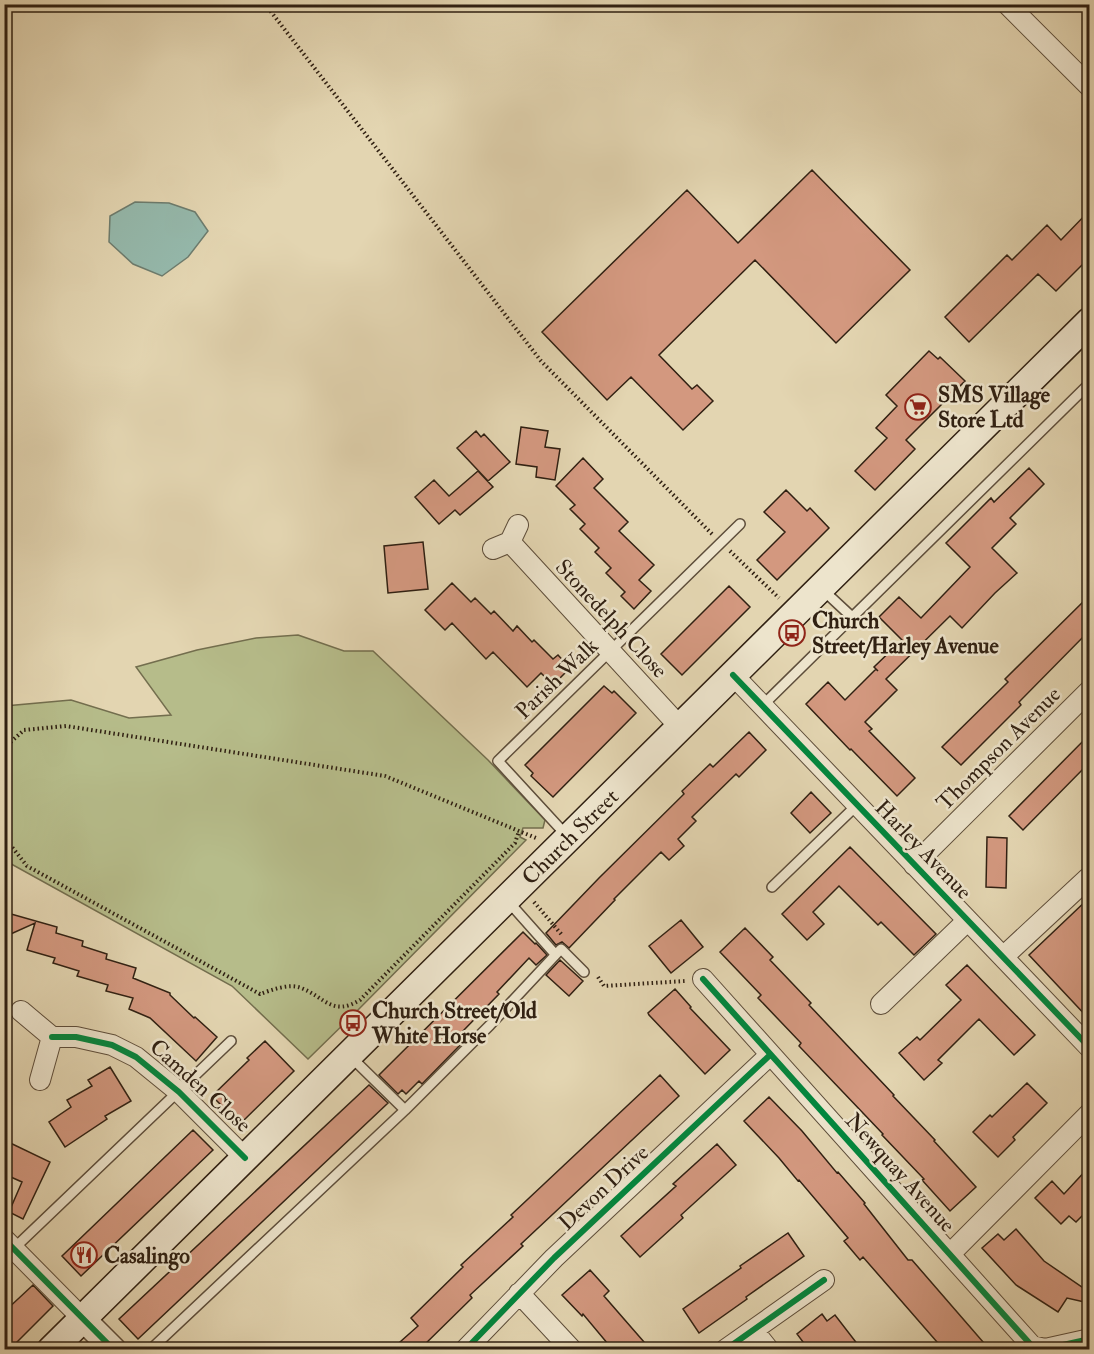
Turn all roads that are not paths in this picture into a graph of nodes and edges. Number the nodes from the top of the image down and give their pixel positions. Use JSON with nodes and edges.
{"nodes":[{"id":1,"x":1007,"y":4,"type":"edge"},
{"id":2,"x":1089,"y":87,"type":"edge"},
{"id":3,"x":1089,"y":321,"type":"edge"},
{"id":4,"x":1089,"y":382,"type":"edge"},
{"id":5,"x":740,"y":524,"type":"dead end"},
{"id":6,"x":507,"y":539,"type":"dead end"},
{"id":7,"x":820,"y":588,"type":"junction"},
{"id":8,"x":852,"y":617,"type":"junction"},
{"id":9,"x":610,"y":651,"type":"junction"},
{"id":10,"x":733,"y":675,"type":"junction"},
{"id":11,"x":1089,"y":690,"type":"edge"},
{"id":12,"x":762,"y":706,"type":"junction"},
{"id":13,"x":680,"y":727,"type":"junction"},
{"id":14,"x":857,"y":805,"type":"junction"},
{"id":15,"x":568,"y":837,"type":"junction"},
{"id":16,"x":914,"y":865,"type":"junction"},
{"id":17,"x":1088,"y":878,"type":"edge"},
{"id":18,"x":772,"y":887,"type":"dead end"},
{"id":19,"x":513,"y":893,"type":"junction"},
{"id":20,"x":967,"y":921,"type":"junction"},
{"id":21,"x":555,"y":954,"type":"junction"},
{"id":22,"x":1003,"y":957,"type":"junction"},
{"id":23,"x":589,"y":971,"type":"road end"},
{"id":24,"x":703,"y":980,"type":"road end"},
{"id":25,"x":881,"y":1004,"type":"dead end"},
{"id":26,"x":21,"y":1011,"type":"dead end"},
{"id":27,"x":52,"y":1037,"type":"junction"},
{"id":28,"x":231,"y":1041,"type":"dead end"},
{"id":29,"x":1089,"y":1048,"type":"edge"},
{"id":30,"x":349,"y":1055,"type":"junction"},
{"id":31,"x":770,"y":1055,"type":"junction"},
{"id":32,"x":40,"y":1080,"type":"dead end"},
{"id":33,"x":179,"y":1092,"type":"junction"},
{"id":34,"x":405,"y":1110,"type":"junction"},
{"id":35,"x":1089,"y":1113,"type":"edge"},
{"id":36,"x":245,"y":1158,"type":"junction"},
{"id":37,"x":8,"y":1248,"type":"edge"},
{"id":38,"x":951,"y":1254,"type":"junction"},
{"id":39,"x":824,"y":1280,"type":"dead end"},
{"id":40,"x":519,"y":1293,"type":"junction"},
{"id":41,"x":83,"y":1319,"type":"junction"},
{"id":42,"x":753,"y":1330,"type":"junction"},
{"id":43,"x":1089,"y":1339,"type":"edge"},
{"id":44,"x":51,"y":1350,"type":"edge"},
{"id":45,"x":114,"y":1350,"type":"edge"},
{"id":46,"x":150,"y":1350,"type":"edge"},
{"id":47,"x":465,"y":1350,"type":"edge"},
{"id":48,"x":572,"y":1350,"type":"edge"},
{"id":49,"x":725,"y":1350,"type":"edge"},
{"id":50,"x":769,"y":1350,"type":"edge"}],
"edges":[{"from":1,"to":2,"type":"street"},
{"from":3,"to":7,"type":"main road","name":"Church Street"},
{"from":4,"to":8,"type":"lane"},
{"from":5,"to":9,"type":"lane","name":"Parish Walk"},
{"from":6,"to":9,"type":"street","name":"Stonedelph Close"},
{"from":7,"to":8,"type":"lane"},
{"from":7,"to":10,"type":"main road","name":"Church Street"},
{"from":8,"to":12,"type":"lane"},
{"from":9,"to":13,"type":"street","name":"Stonedelph Close"},
{"from":9,"to":15,"type":"lane","name":"Parish Walk"},
{"from":10,"to":12,"type":"street","name":"Harley Avenue"},
{"from":10,"to":13,"type":"main road","name":"Church Street"},
{"from":11,"to":16,"type":"street","name":"Thompson Avenue"},
{"from":12,"to":14,"type":"street","name":"Harley Avenue"},
{"from":13,"to":15,"type":"main road","name":"Church Street"},
{"from":14,"to":16,"type":"street","name":"Harley Avenue"},
{"from":14,"to":18,"type":"lane"},
{"from":15,"to":19,"type":"main road","name":"Church Street"},
{"from":16,"to":20,"type":"street","name":"Harley Avenue"},
{"from":17,"to":22,"type":"street"},
{"from":19,"to":21,"type":"lane"},
{"from":19,"to":30,"type":"main road","name":"Church Street"},
{"from":20,"to":22,"type":"street","name":"Harley Avenue"},
{"from":20,"to":25,"type":"street"},
{"from":21,"to":23,"type":"lane"},
{"from":21,"to":34,"type":"lane"},
{"from":22,"to":29,"type":"street","name":"Harley Avenue"},
{"from":24,"to":31,"type":"street","name":"Newquay Avenue"},
{"from":26,"to":27,"type":"street"},
{"from":27,"to":32,"type":"street"},
{"from":27,"to":33,"type":"street","name":"Camden Close"},
{"from":28,"to":33,"type":"lane"},
{"from":30,"to":34,"type":"lane"},
{"from":30,"to":36,"type":"main road","name":"Church Street"},
{"from":31,"to":38,"type":"street","name":"Newquay Avenue"},
{"from":31,"to":40,"type":"street","name":"Devon Drive"},
{"from":33,"to":36,"type":"street","name":"Camden Close"},
{"from":33,"to":37,"type":"lane"},
{"from":34,"to":46,"type":"lane"},
{"from":35,"to":38,"type":"street"},
{"from":36,"to":41,"type":"main road","name":"Church Street"},
{"from":37,"to":41,"type":"street"},
{"from":38,"to":43,"type":"street","name":"Newquay Avenue"},
{"from":39,"to":42,"type":"street"},
{"from":40,"to":47,"type":"street","name":"Devon Drive"},
{"from":40,"to":48,"type":"street"},
{"from":41,"to":44,"type":"main road","name":"Church Street"},
{"from":41,"to":45,"type":"street"},
{"from":42,"to":49,"type":"street"},
{"from":42,"to":50,"type":"street"}]}
